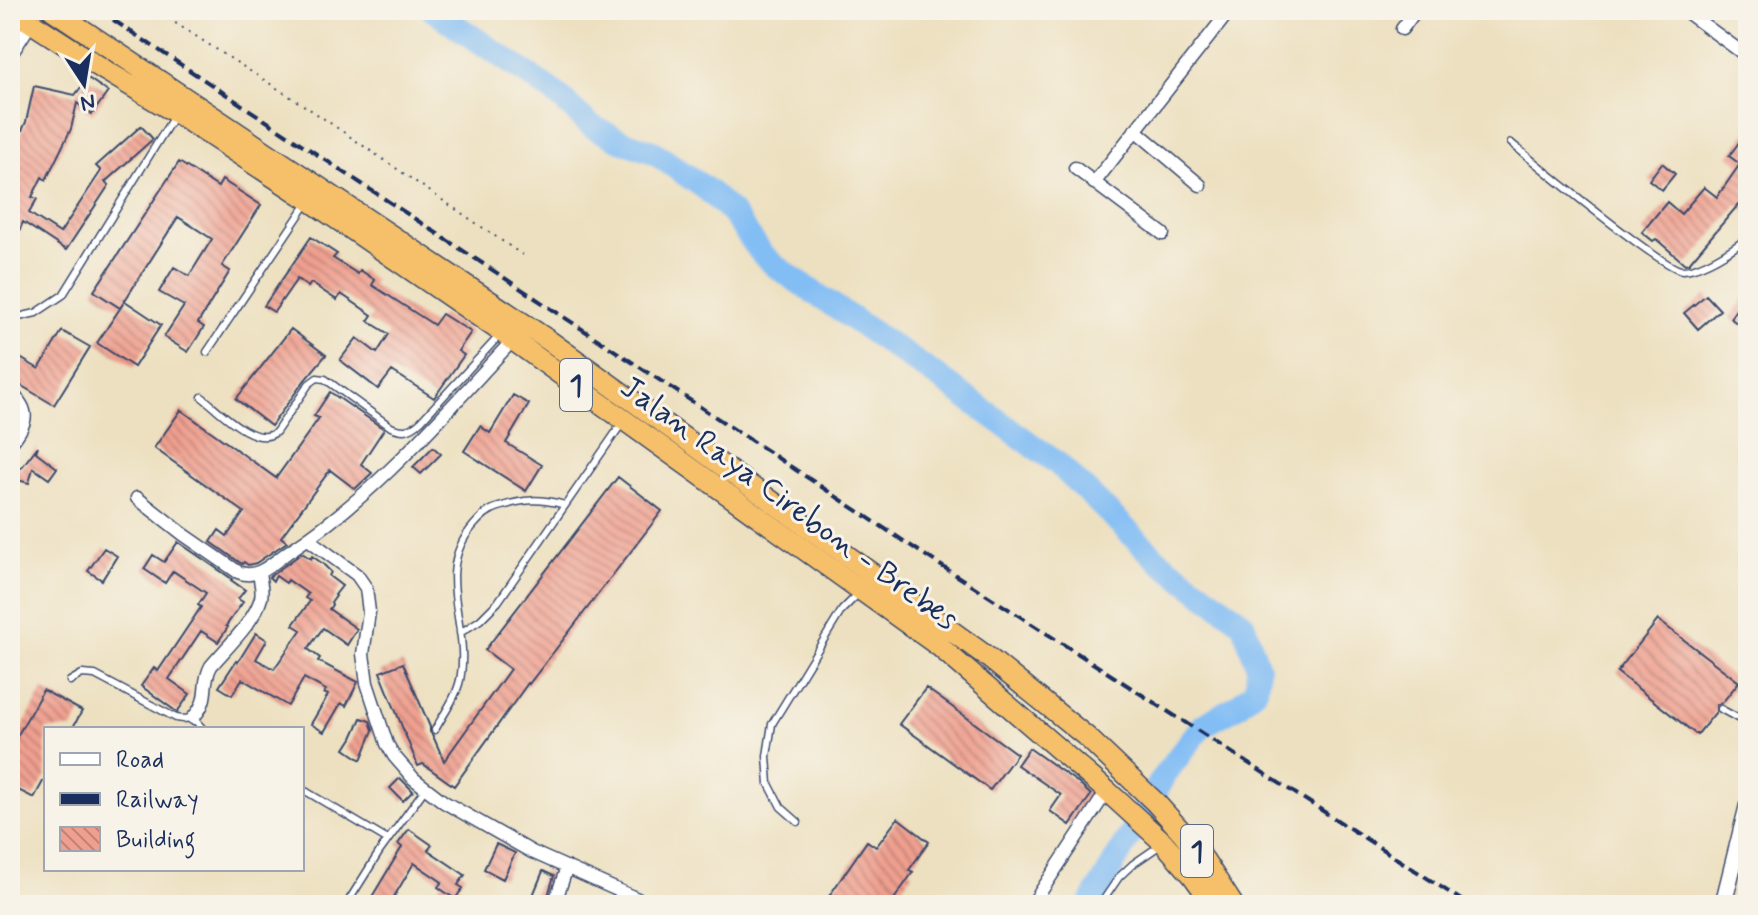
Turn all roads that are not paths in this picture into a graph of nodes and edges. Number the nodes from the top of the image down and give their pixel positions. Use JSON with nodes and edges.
{"nodes":[{"id":1,"x":12,"y":10,"type":"edge"},
{"id":2,"x":53,"y":10,"type":"edge"},
{"id":3,"x":1230,"y":10,"type":"edge"},
{"id":4,"x":1416,"y":10,"type":"edge"},
{"id":5,"x":1684,"y":10,"type":"edge"},
{"id":6,"x":31,"y":23,"type":"junction"},
{"id":7,"x":1402,"y":29,"type":"dead end"},
{"id":8,"x":10,"y":56,"type":"edge"},
{"id":9,"x":1748,"y":57,"type":"edge"},
{"id":10,"x":176,"y":113,"type":"junction"},
{"id":11,"x":1135,"y":130,"type":"junction"},
{"id":12,"x":1511,"y":143,"type":"dead end"},
{"id":13,"x":1075,"y":168,"type":"dead end"},
{"id":14,"x":1094,"y":183,"type":"junction"},
{"id":15,"x":1200,"y":185,"type":"dead end"},
{"id":16,"x":314,"y":193,"type":"junction"},
{"id":17,"x":1163,"y":234,"type":"dead end"},
{"id":18,"x":1748,"y":238,"type":"edge"},
{"id":19,"x":10,"y":319,"type":"edge"},
{"id":20,"x":508,"y":336,"type":"junction"},
{"id":21,"x":207,"y":352,"type":"dead end"},
{"id":22,"x":10,"y":392,"type":"edge"},
{"id":23,"x":202,"y":397,"type":"dead end"},
{"id":24,"x":625,"y":420,"type":"junction"},
{"id":25,"x":10,"y":444,"type":"edge"},
{"id":26,"x":137,"y":498,"type":"dead end"},
{"id":27,"x":565,"y":505,"type":"junction"},
{"id":28,"x":308,"y":539,"type":"junction"},
{"id":29,"x":259,"y":573,"type":"junction"},
{"id":30,"x":867,"y":582,"type":"junction"},
{"id":31,"x":460,"y":633,"type":"junction"},
{"id":32,"x":70,"y":681,"type":"dead end"},
{"id":33,"x":1721,"y":709,"type":"dead end"},
{"id":34,"x":193,"y":718,"type":"junction"},
{"id":35,"x":1748,"y":724,"type":"edge"},
{"id":36,"x":201,"y":727,"type":"edge"},
{"id":37,"x":435,"y":730,"type":"dead end"},
{"id":38,"x":425,"y":789,"type":"junction"},
{"id":39,"x":304,"y":790,"type":"edge"},
{"id":40,"x":1110,"y":794,"type":"junction"},
{"id":41,"x":1748,"y":805,"type":"edge"},
{"id":42,"x":798,"y":822,"type":"dead end"},
{"id":43,"x":388,"y":840,"type":"junction"},
{"id":44,"x":1164,"y":843,"type":"junction"},
{"id":45,"x":567,"y":867,"type":"junction"},
{"id":46,"x":346,"y":905,"type":"edge"},
{"id":47,"x":554,"y":905,"type":"edge"},
{"id":48,"x":651,"y":905,"type":"edge"},
{"id":49,"x":1032,"y":905,"type":"edge"},
{"id":50,"x":1100,"y":905,"type":"edge"},
{"id":51,"x":1214,"y":905,"type":"edge"},
{"id":52,"x":1233,"y":905,"type":"edge"},
{"id":53,"x":1723,"y":905,"type":"edge"}],
"edges":[{"from":1,"to":6,"type":"highway","name":"Jalan Raya Cirebon - Brebes","number":"1"},
{"from":2,"to":16,"type":"highway","name":"Jalan Raya Cirebon - Brebes","number":"1"},
{"from":3,"to":11,"type":"street"},
{"from":4,"to":7,"type":"street"},
{"from":5,"to":9,"type":"street"},
{"from":6,"to":8,"type":"street"},
{"from":6,"to":10,"type":"highway","name":"Jalan Raya Cirebon - Brebes","number":"1"},
{"from":10,"to":16,"type":"highway","name":"Jalan Raya Cirebon - Brebes","number":"1"},
{"from":10,"to":19,"type":"lane"},
{"from":11,"to":14,"type":"street"},
{"from":11,"to":15,"type":"street"},
{"from":12,"to":18,"type":"lane"},
{"from":13,"to":14,"type":"street"},
{"from":14,"to":17,"type":"street"},
{"from":16,"to":20,"type":"highway","name":"Jalan Raya Cirebon - Brebes","number":"1"},
{"from":16,"to":21,"type":"lane"},
{"from":16,"to":30,"type":"highway","name":"Jalan Raya Cirebon - Brebes","number":"1"},
{"from":20,"to":23,"type":"lane"},
{"from":20,"to":24,"type":"highway","name":"Jalan Raya Cirebon - Brebes","number":"1"},
{"from":20,"to":28,"type":"street"},
{"from":22,"to":25,"type":"street"},
{"from":24,"to":27,"type":"lane"},
{"from":24,"to":30,"type":"highway","name":"Jalan Raya Cirebon - Brebes","number":"1"},
{"from":26,"to":29,"type":"street"},
{"from":27,"to":31,"type":"lane"},
{"from":27,"to":31,"type":"lane"},
{"from":28,"to":29,"type":"street"},
{"from":28,"to":38,"type":"street"},
{"from":29,"to":34,"type":"street"},
{"from":30,"to":40,"type":"highway","name":"Jalan Raya Cirebon - Brebes","number":"1"},
{"from":30,"to":42,"type":"lane"},
{"from":30,"to":52,"type":"highway","name":"Jalan Raya Cirebon - Brebes","number":"1"},
{"from":31,"to":37,"type":"lane"},
{"from":32,"to":34,"type":"lane"},
{"from":33,"to":35,"type":"lane"},
{"from":34,"to":36,"type":"lane"},
{"from":38,"to":43,"type":"lane"},
{"from":38,"to":45,"type":"street"},
{"from":39,"to":43,"type":"lane"},
{"from":40,"to":44,"type":"highway","name":"Jalan Raya Cirebon - Brebes","number":"1"},
{"from":40,"to":49,"type":"street"},
{"from":41,"to":53,"type":"street"},
{"from":43,"to":46,"type":"lane"},
{"from":44,"to":50,"type":"lane"},
{"from":44,"to":51,"type":"highway","name":"Jalan Raya Cirebon - Brebes","number":"1"},
{"from":45,"to":47,"type":"street"},
{"from":45,"to":48,"type":"street"}]}
